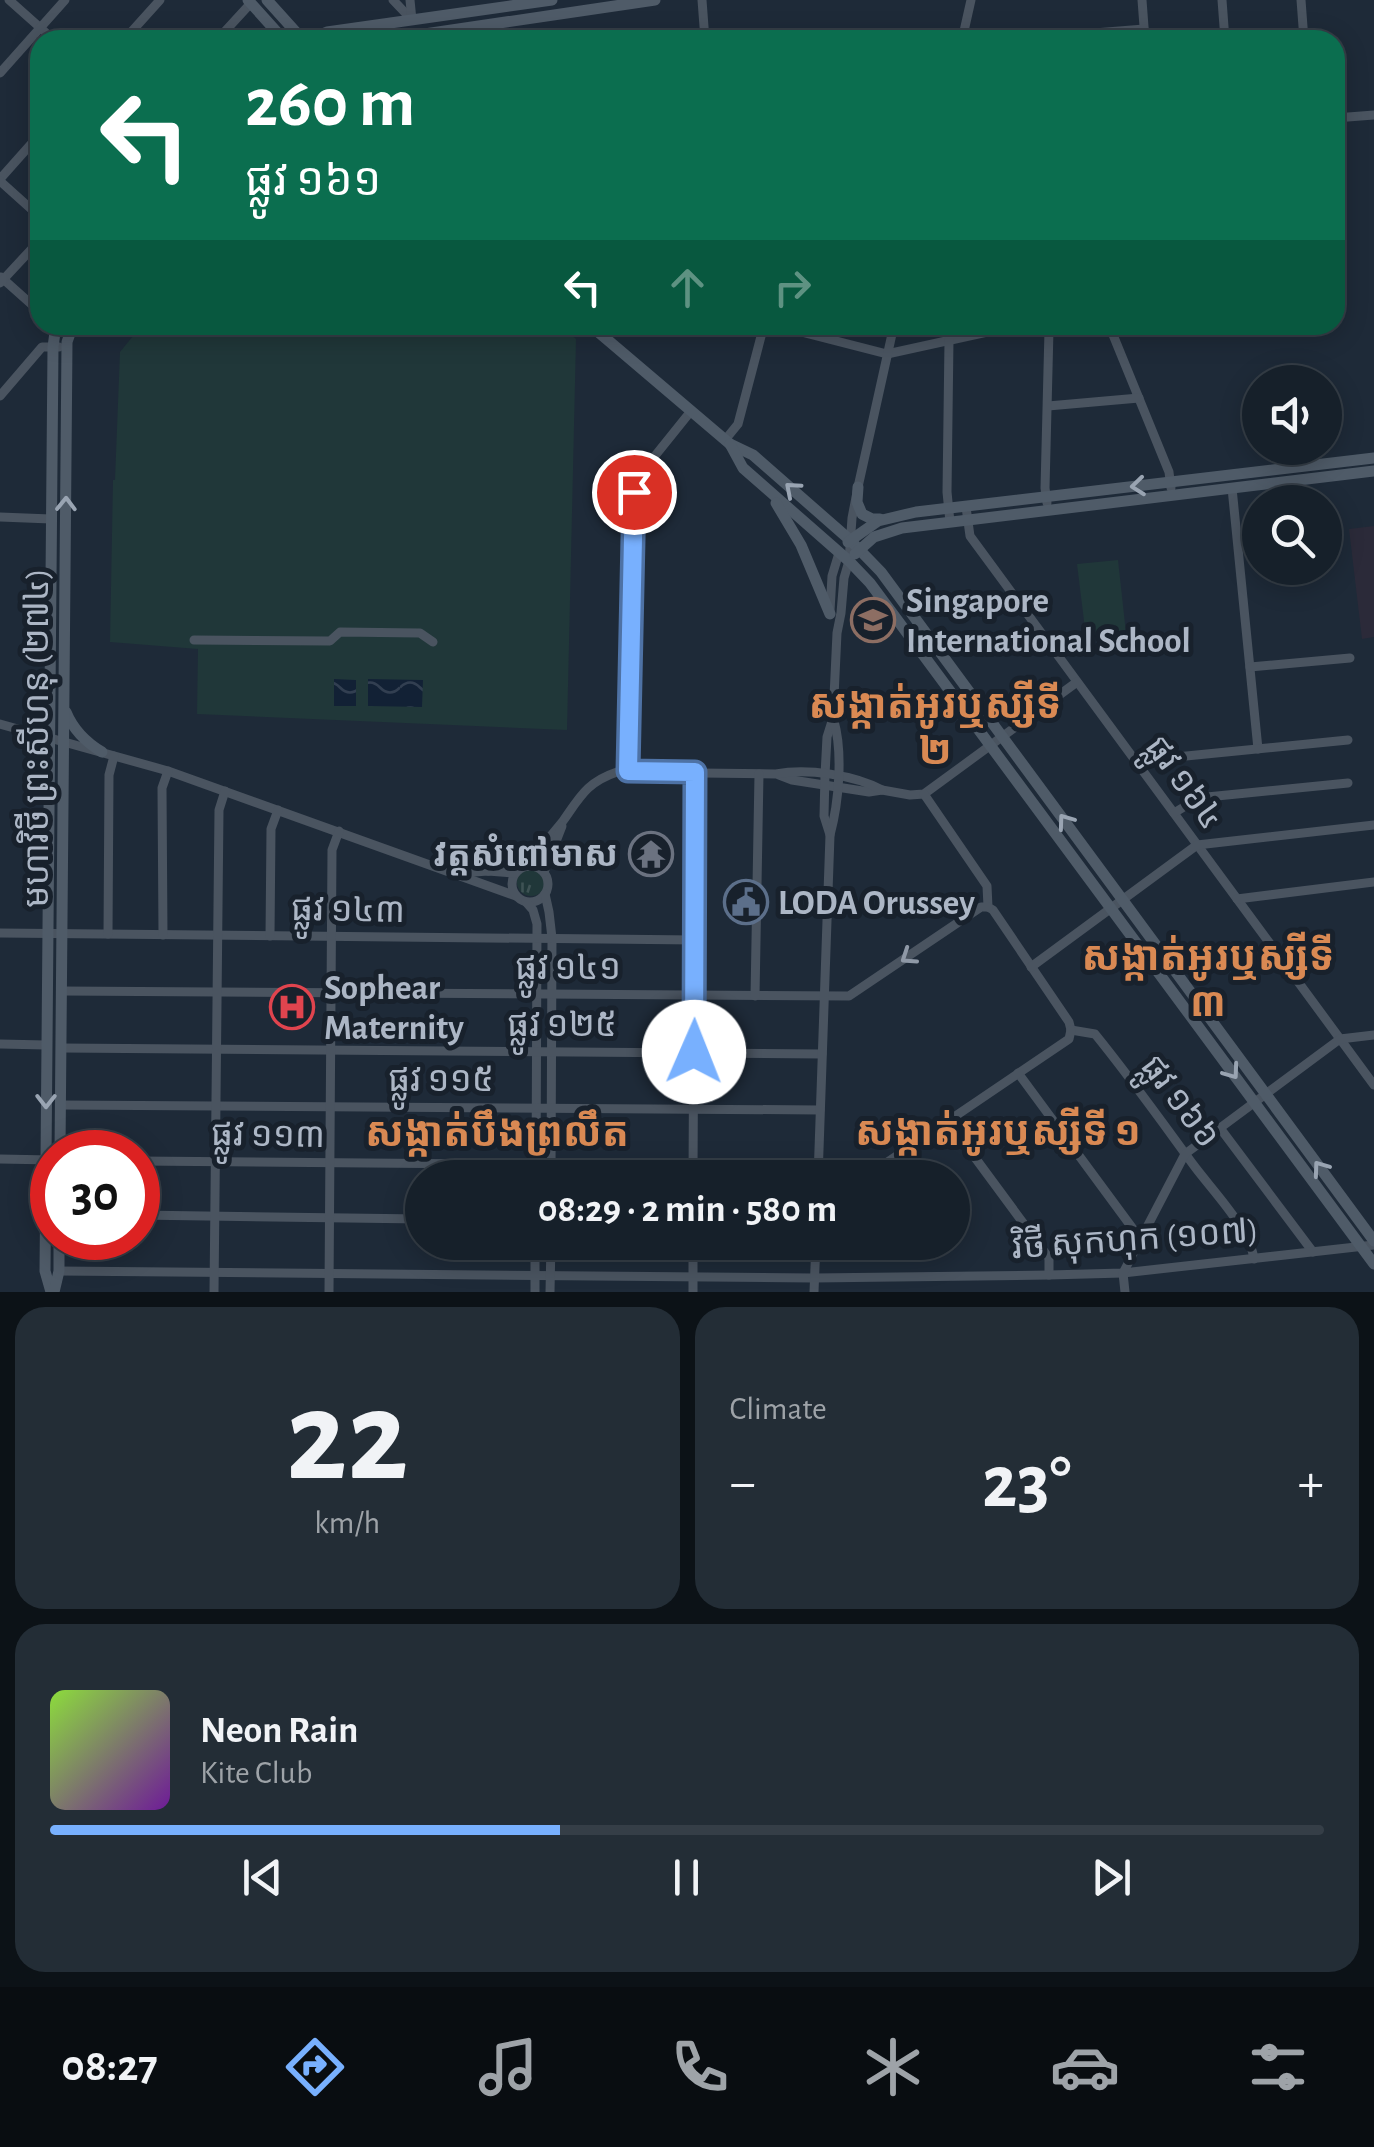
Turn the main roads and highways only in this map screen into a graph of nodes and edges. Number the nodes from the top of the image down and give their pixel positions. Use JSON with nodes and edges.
{"nodes":[{"id":1,"x":267,"y":0,"type":"edge"},
{"id":2,"x":552,"y":0,"type":"edge"},
{"id":3,"x":655,"y":0,"type":"edge"},
{"id":4,"x":249,"y":1,"type":"edge"},
{"id":5,"x":275,"y":30,"type":"edge"},
{"id":6,"x":296,"y":30,"type":"edge"},
{"id":7,"x":341,"y":30,"type":"edge"},
{"id":8,"x":474,"y":30,"type":"edge"},
{"id":9,"x":60,"y":335,"type":"edge"},
{"id":10,"x":66,"y":335,"type":"edge"},
{"id":11,"x":602,"y":335,"type":"edge"},
{"id":12,"x":728,"y":442,"type":"junction"},
{"id":13,"x":1374,"y":458,"type":"edge"},
{"id":14,"x":1374,"y":471,"type":"edge"},
{"id":15,"x":858,"y":486,"type":"road end"},
{"id":16,"x":765,"y":487,"type":"junction"},
{"id":17,"x":1171,"y":489,"type":"junction"},
{"id":18,"x":950,"y":515,"type":"junction"},
{"id":19,"x":890,"y":517,"type":"junction"},
{"id":20,"x":854,"y":544,"type":"junction"},
{"id":21,"x":844,"y":557,"type":"junction"},
{"id":22,"x":830,"y":614,"type":"road end"},
{"id":23,"x":918,"y":620,"type":"junction"},
{"id":24,"x":905,"y":630,"type":"junction"},
{"id":25,"x":64,"y":705,"type":"junction"},
{"id":26,"x":108,"y":754,"type":"road end"},
{"id":27,"x":48,"y":1130,"type":"edge"},
{"id":28,"x":60,"y":1130,"type":"edge"},
{"id":29,"x":1370,"y":1244,"type":"edge"},
{"id":30,"x":45,"y":1260,"type":"edge"},
{"id":31,"x":59,"y":1260,"type":"edge"},
{"id":32,"x":1374,"y":1264,"type":"edge"},
{"id":33,"x":52,"y":1292,"type":"edge"}],
"edges":[{"from":1,"to":6,"type":"main road"},
{"from":2,"to":7,"type":"main road"},
{"from":3,"to":8,"type":"main road"},
{"from":4,"to":5,"type":"main road"},
{"from":9,"to":27,"type":"main road","name":"មហាវិថី ព្រះសីហនុ (២៧៤)","one_way":true},
{"from":25,"to":10,"type":"main road","name":"មហាវិថី ព្រះសីហនុ (២៧៤)","one_way":true},
{"from":11,"to":12,"type":"main road"},
{"from":12,"to":16,"type":"main road"},
{"from":20,"to":12,"type":"main road","one_way":true},
{"from":13,"to":17,"type":"main road"},
{"from":14,"to":17,"type":"main road"},
{"from":15,"to":19,"type":"main road"},
{"from":16,"to":21,"type":"main road"},
{"from":16,"to":22,"type":"main road"},
{"from":17,"to":18,"type":"main road"},
{"from":18,"to":19,"type":"main road"},
{"from":18,"to":20,"type":"main road"},
{"from":19,"to":20,"type":"main road"},
{"from":20,"to":21,"type":"main road"},
{"from":20,"to":23,"type":"main road"},
{"from":21,"to":24,"type":"main road"},
{"from":23,"to":24,"type":"main road"},
{"from":29,"to":23,"type":"main road","one_way":true},
{"from":24,"to":29,"type":"main road","one_way":true},
{"from":25,"to":26,"type":"main road"},
{"from":25,"to":28,"type":"main road","name":"មហាវិថី ព្រះសីហនុ (២៧៤)"},
{"from":29,"to":32,"type":"main road"},
{"from":30,"to":33,"type":"main road","name":"មហាវិថី ព្រះសីហនុ (២៧៤)"},
{"from":31,"to":33,"type":"main road","name":"មហាវិថី ព្រះសីហនុ (២៧៤)"}]}
